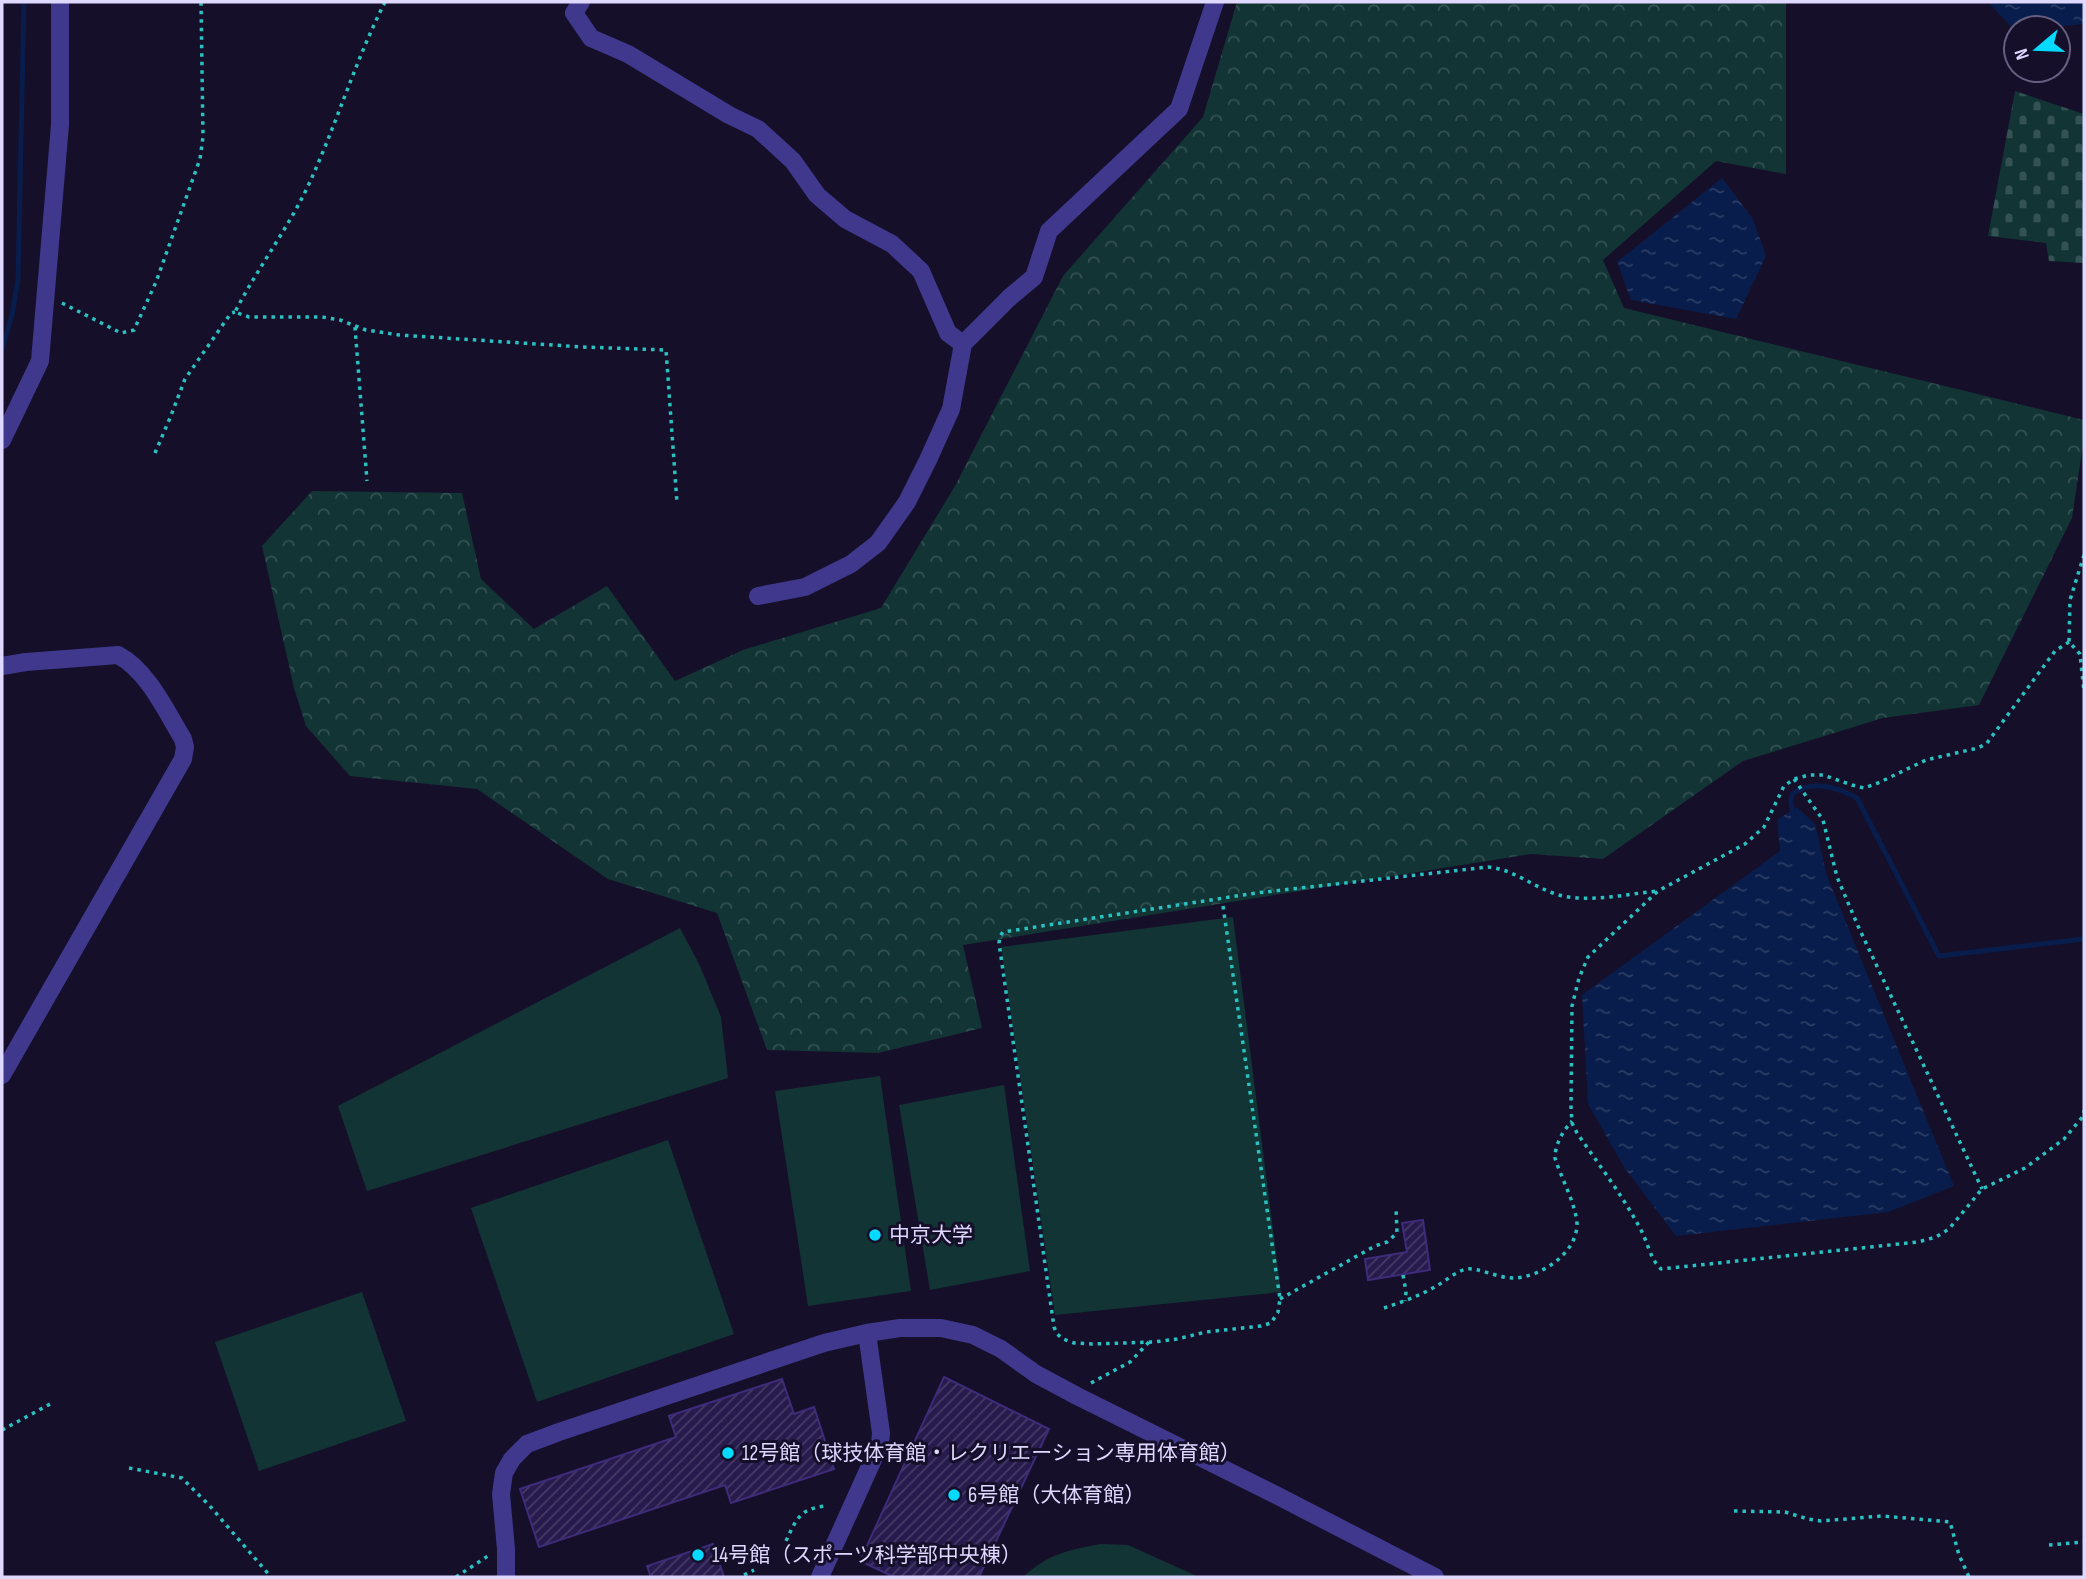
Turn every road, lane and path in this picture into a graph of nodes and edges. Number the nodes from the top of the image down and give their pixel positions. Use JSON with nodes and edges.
{"nodes":[{"id":1,"x":60,"y":2,"type":"edge"},
{"id":2,"x":201,"y":2,"type":"edge"},
{"id":3,"x":385,"y":2,"type":"edge"},
{"id":4,"x":581,"y":2,"type":"edge"},
{"id":5,"x":1215,"y":2,"type":"edge"},
{"id":6,"x":46,"y":302,"type":"junction"},
{"id":7,"x":235,"y":312,"type":"junction"},
{"id":8,"x":355,"y":326,"type":"junction"},
{"id":9,"x":963,"y":344,"type":"junction"},
{"id":10,"x":2,"y":440,"type":"edge"},
{"id":11,"x":155,"y":453,"type":"dead end"},
{"id":12,"x":367,"y":481,"type":"dead end"},
{"id":13,"x":677,"y":503,"type":"dead end"},
{"id":14,"x":2084,"y":555,"type":"edge"},
{"id":15,"x":758,"y":596,"type":"dead end"},
{"id":16,"x":2069,"y":642,"type":"junction"},
{"id":17,"x":2082,"y":654,"type":"edge"},
{"id":18,"x":2,"y":666,"type":"edge"},
{"id":19,"x":2084,"y":692,"type":"edge"},
{"id":20,"x":1794,"y":779,"type":"junction"},
{"id":21,"x":1658,"y":891,"type":"junction"},
{"id":22,"x":1223,"y":906,"type":"dead end"},
{"id":23,"x":2,"y":1075,"type":"edge"},
{"id":24,"x":2084,"y":1110,"type":"edge"},
{"id":25,"x":2084,"y":1115,"type":"edge"},
{"id":26,"x":1572,"y":1121,"type":"junction"},
{"id":27,"x":1982,"y":1189,"type":"junction"},
{"id":28,"x":1395,"y":1208,"type":"dead end"},
{"id":29,"x":1403,"y":1275,"type":"dead end"},
{"id":30,"x":1280,"y":1299,"type":"junction"},
{"id":31,"x":1405,"y":1301,"type":"junction"},
{"id":32,"x":1384,"y":1308,"type":"dead end"},
{"id":33,"x":867,"y":1333,"type":"junction"},
{"id":34,"x":1149,"y":1342,"type":"junction"},
{"id":35,"x":1077,"y":1396,"type":"junction"},
{"id":36,"x":52,"y":1403,"type":"dead end"},
{"id":37,"x":2,"y":1430,"type":"edge"},
{"id":38,"x":129,"y":1468,"type":"dead end"},
{"id":39,"x":825,"y":1506,"type":"dead end"},
{"id":40,"x":1734,"y":1511,"type":"dead end"},
{"id":41,"x":786,"y":1541,"type":"dead end"},
{"id":42,"x":2084,"y":1542,"type":"edge"},
{"id":43,"x":2049,"y":1545,"type":"dead end"},
{"id":44,"x":506,"y":1549,"type":"junction"},
{"id":45,"x":754,"y":1570,"type":"dead end"},
{"id":46,"x":744,"y":1575,"type":"dead end"},
{"id":47,"x":271,"y":1577,"type":"edge"},
{"id":48,"x":456,"y":1577,"type":"edge"},
{"id":49,"x":506,"y":1577,"type":"edge"},
{"id":50,"x":820,"y":1577,"type":"edge"},
{"id":51,"x":1435,"y":1577,"type":"edge"},
{"id":52,"x":1969,"y":1577,"type":"edge"}],
"edges":[{"from":1,"to":6,"type":"street"},
{"from":2,"to":6,"type":"path"},
{"from":3,"to":7,"type":"path"},
{"from":4,"to":9,"type":"street"},
{"from":5,"to":9,"type":"street"},
{"from":6,"to":10,"type":"street"},
{"from":7,"to":8,"type":"path"},
{"from":7,"to":11,"type":"path"},
{"from":8,"to":12,"type":"path"},
{"from":8,"to":13,"type":"path"},
{"from":9,"to":15,"type":"street"},
{"from":14,"to":16,"type":"path"},
{"from":16,"to":17,"type":"path"},
{"from":16,"to":20,"type":"path"},
{"from":17,"to":19,"type":"path"},
{"from":18,"to":23,"type":"street"},
{"from":20,"to":21,"type":"path"},
{"from":20,"to":27,"type":"path"},
{"from":21,"to":26,"type":"path"},
{"from":21,"to":34,"type":"path"},
{"from":22,"to":30,"type":"path"},
{"from":24,"to":25,"type":"path"},
{"from":25,"to":27,"type":"path"},
{"from":26,"to":27,"type":"path"},
{"from":26,"to":31,"type":"path"},
{"from":28,"to":30,"type":"path"},
{"from":29,"to":31,"type":"path"},
{"from":30,"to":34,"type":"path"},
{"from":31,"to":32,"type":"path"},
{"from":33,"to":35,"type":"street"},
{"from":33,"to":44,"type":"street"},
{"from":33,"to":50,"type":"street"},
{"from":34,"to":35,"type":"path"},
{"from":35,"to":51,"type":"street"},
{"from":36,"to":37,"type":"path"},
{"from":38,"to":47,"type":"path"},
{"from":39,"to":41,"type":"path"},
{"from":40,"to":52,"type":"path"},
{"from":42,"to":43,"type":"path"},
{"from":44,"to":48,"type":"path"},
{"from":44,"to":49,"type":"street"},
{"from":45,"to":46,"type":"path"}]}
